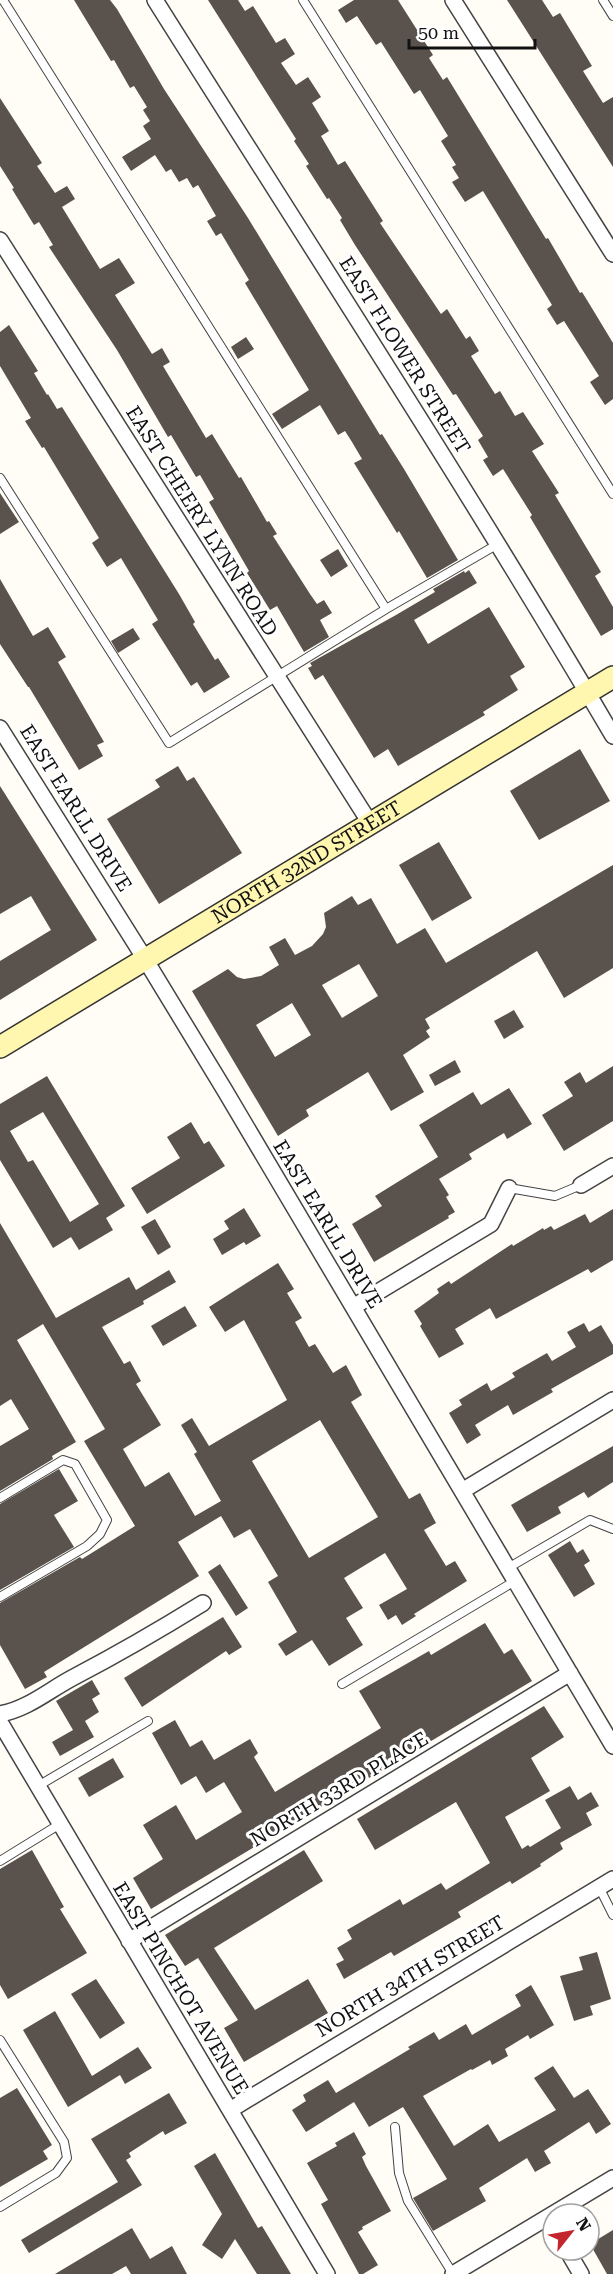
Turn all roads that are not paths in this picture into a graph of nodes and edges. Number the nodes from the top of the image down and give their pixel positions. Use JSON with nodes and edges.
{"nodes":[{"id":1,"x":3,"y":0,"type":"edge"},
{"id":2,"x":155,"y":0,"type":"edge"},
{"id":3,"x":303,"y":0,"type":"edge"},
{"id":4,"x":453,"y":0,"type":"edge"},
{"id":5,"x":603,"y":0,"type":"edge"},
{"id":6,"x":613,"y":16,"type":"edge"},
{"id":7,"x":0,"y":240,"type":"edge"},
{"id":8,"x":613,"y":254,"type":"edge"},
{"id":9,"x":0,"y":478,"type":"edge"},
{"id":10,"x":613,"y":494,"type":"edge"},
{"id":11,"x":498,"y":544,"type":"junction"},
{"id":12,"x":386,"y":609,"type":"junction"},
{"id":13,"x":613,"y":676,"type":"edge"},
{"id":14,"x":277,"y":678,"type":"junction"},
{"id":15,"x":588,"y":692,"type":"junction"},
{"id":16,"x":0,"y":728,"type":"edge"},
{"id":17,"x":613,"y":736,"type":"edge"},
{"id":18,"x":370,"y":823,"type":"junction"},
{"id":19,"x":146,"y":959,"type":"junction"},
{"id":20,"x":0,"y":1047,"type":"edge"},
{"id":21,"x":613,"y":1166,"type":"edge"},
{"id":22,"x":581,"y":1185,"type":"joint"},
{"id":23,"x":509,"y":1188,"type":"joint"},
{"id":24,"x":353,"y":1307,"type":"junction"},
{"id":25,"x":613,"y":1400,"type":"edge"},
{"id":26,"x":462,"y":1491,"type":"junction"},
{"id":27,"x":0,"y":1498,"type":"edge"},
{"id":28,"x":613,"y":1529,"type":"edge"},
{"id":29,"x":511,"y":1575,"type":"junction"},
{"id":30,"x":0,"y":1597,"type":"edge"},
{"id":31,"x":203,"y":1603,"type":"dead end"},
{"id":32,"x":570,"y":1673,"type":"junction"},
{"id":33,"x":342,"y":1684,"type":"dead end"},
{"id":34,"x":0,"y":1714,"type":"edge"},
{"id":35,"x":148,"y":1720,"type":"dead end"},
{"id":36,"x":0,"y":1722,"type":"edge"},
{"id":37,"x":613,"y":1746,"type":"edge"},
{"id":38,"x":38,"y":1786,"type":"junction"},
{"id":39,"x":60,"y":1824,"type":"junction"},
{"id":40,"x":0,"y":1861,"type":"edge"},
{"id":41,"x":613,"y":1879,"type":"edge"},
{"id":42,"x":599,"y":1887,"type":"junction"},
{"id":43,"x":613,"y":1916,"type":"edge"},
{"id":44,"x":129,"y":1941,"type":"junction"},
{"id":45,"x":0,"y":2040,"type":"edge"},
{"id":46,"x":230,"y":2110,"type":"junction"},
{"id":47,"x":395,"y":2127,"type":"dead end"},
{"id":48,"x":613,"y":2178,"type":"edge"},
{"id":49,"x":578,"y":2202,"type":"edge"},
{"id":50,"x":0,"y":2207,"type":"edge"},
{"id":51,"x":541,"y":2226,"type":"edge"},
{"id":52,"x":327,"y":2274,"type":"edge"},
{"id":53,"x":453,"y":2274,"type":"edge"}],
"edges":[{"from":1,"to":12,"type":"lane"},
{"from":2,"to":11,"type":"street","name":"EAST FLOWER STREET"},
{"from":3,"to":10,"type":"lane"},
{"from":4,"to":8,"type":"street"},
{"from":5,"to":6,"type":"lane"},
{"from":7,"to":14,"type":"street","name":"EAST CHEERY LYNN ROAD"},
{"from":9,"to":14,"type":"lane"},
{"from":11,"to":12,"type":"lane"},
{"from":11,"to":15,"type":"street","name":"EAST FLOWER STREET"},
{"from":12,"to":14,"type":"lane"},
{"from":13,"to":15,"type":"main road","name":"NORTH 32ND STREET"},
{"from":14,"to":18,"type":"street","name":"EAST CHEERY LYNN ROAD"},
{"from":15,"to":17,"type":"street","name":"EAST FLOWER STREET"},
{"from":15,"to":18,"type":"main road","name":"NORTH 32ND STREET"},
{"from":16,"to":19,"type":"street","name":"EAST EARLL DRIVE"},
{"from":18,"to":19,"type":"main road","name":"NORTH 32ND STREET"},
{"from":19,"to":20,"type":"main road","name":"NORTH 32ND STREET"},
{"from":19,"to":24,"type":"street","name":"EAST EARLL DRIVE"},
{"from":21,"to":22,"type":"street"},
{"from":22,"to":23,"type":"lane"},
{"from":23,"to":24,"type":"street"},
{"from":24,"to":26,"type":"street","name":"EAST EARLL DRIVE"},
{"from":25,"to":26,"type":"street"},
{"from":26,"to":29,"type":"street","name":"EAST EARLL DRIVE"},
{"from":27,"to":30,"type":"lane"},
{"from":28,"to":29,"type":"lane"},
{"from":29,"to":32,"type":"street","name":"EAST EARLL DRIVE"},
{"from":29,"to":33,"type":"lane"},
{"from":31,"to":34,"type":"street"},
{"from":32,"to":37,"type":"street","name":"EAST EARLL DRIVE"},
{"from":32,"to":44,"type":"street","name":"NORTH 33RD PLACE"},
{"from":35,"to":38,"type":"lane"},
{"from":36,"to":38,"type":"street","name":"EAST PINCHOT AVENUE"},
{"from":38,"to":39,"type":"street","name":"EAST PINCHOT AVENUE"},
{"from":39,"to":40,"type":"lane"},
{"from":39,"to":44,"type":"street","name":"EAST PINCHOT AVENUE"},
{"from":41,"to":42,"type":"street","name":"NORTH 34TH STREET"},
{"from":42,"to":43,"type":"lane"},
{"from":42,"to":46,"type":"street","name":"NORTH 34TH STREET"},
{"from":44,"to":46,"type":"street","name":"EAST PINCHOT AVENUE"},
{"from":45,"to":50,"type":"lane"},
{"from":46,"to":52,"type":"street","name":"EAST PINCHOT AVENUE"},
{"from":47,"to":53,"type":"lane"},
{"from":48,"to":49,"type":"street"},
{"from":51,"to":53,"type":"street"}]}
